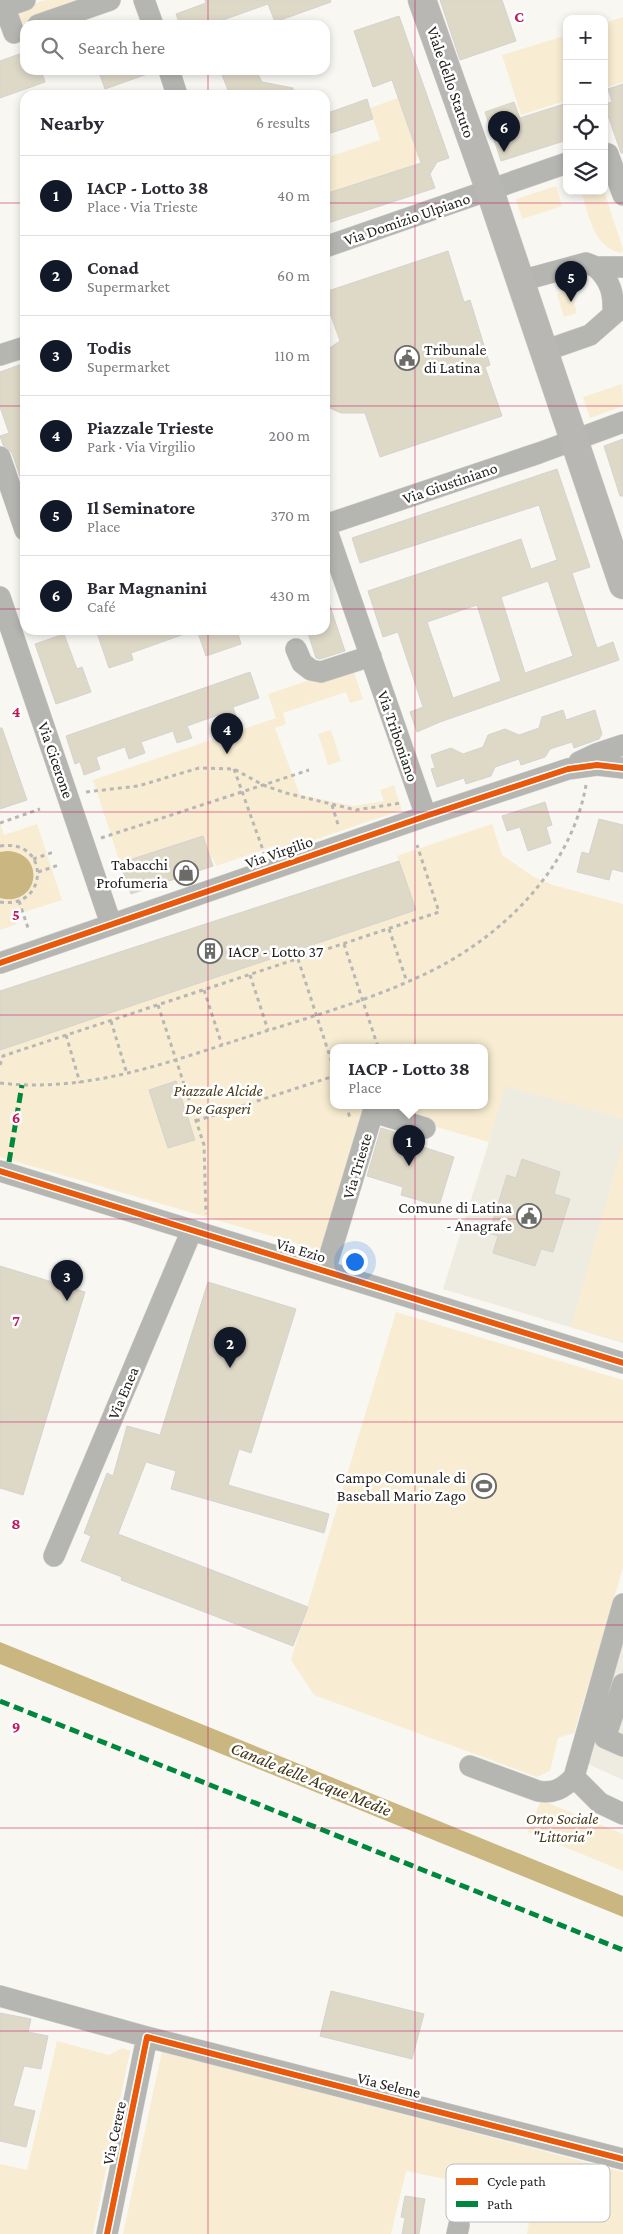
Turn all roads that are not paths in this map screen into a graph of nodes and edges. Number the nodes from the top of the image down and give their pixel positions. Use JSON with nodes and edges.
{"nodes":[{"id":1,"x":25,"y":0,"type":"edge"},
{"id":2,"x":144,"y":0,"type":"edge"},
{"id":3,"x":422,"y":0,"type":"edge"},
{"id":4,"x":102,"y":1,"type":"edge"},
{"id":5,"x":3,"y":4,"type":"edge"},
{"id":6,"x":51,"y":20,"type":"edge"},
{"id":7,"x":151,"y":20,"type":"edge"},
{"id":8,"x":13,"y":34,"type":"edge"},
{"id":9,"x":170,"y":75,"type":"edge"},
{"id":10,"x":175,"y":90,"type":"edge"},
{"id":11,"x":608,"y":154,"type":"edge"},
{"id":12,"x":563,"y":165,"type":"edge"},
{"id":13,"x":490,"y":191,"type":"junction"},
{"id":14,"x":623,"y":195,"type":"edge"},
{"id":15,"x":330,"y":245,"type":"edge"},
{"id":16,"x":596,"y":267,"type":"junction"},
{"id":17,"x":623,"y":267,"type":"edge"},
{"id":18,"x":520,"y":281,"type":"junction"},
{"id":19,"x":618,"y":310,"type":"edge"},
{"id":20,"x":20,"y":349,"type":"edge"},
{"id":21,"x":544,"y":351,"type":"junction"},
{"id":22,"x":0,"y":356,"type":"edge"},
{"id":23,"x":623,"y":422,"type":"edge"},
{"id":24,"x":574,"y":441,"type":"junction"},
{"id":25,"x":0,"y":457,"type":"edge"},
{"id":26,"x":20,"y":515,"type":"edge"},
{"id":27,"x":330,"y":523,"type":"edge"},
{"id":28,"x":330,"y":539,"type":"edge"},
{"id":29,"x":623,"y":585,"type":"edge"},
{"id":30,"x":0,"y":597,"type":"edge"},
{"id":31,"x":12,"y":632,"type":"edge"},
{"id":32,"x":296,"y":649,"type":"dead end"},
{"id":33,"x":371,"y":656,"type":"junction"},
{"id":34,"x":623,"y":745,"type":"edge"},
{"id":35,"x":623,"y":768,"type":"edge"},
{"id":36,"x":568,"y":769,"type":"junction"},
{"id":37,"x":426,"y":816,"type":"junction"},
{"id":38,"x":111,"y":924,"type":"junction"},
{"id":39,"x":0,"y":963,"type":"edge"},
{"id":40,"x":425,"y":1128,"type":"dead end"},
{"id":41,"x":0,"y":1171,"type":"edge"},
{"id":42,"x":199,"y":1226,"type":"junction"},
{"id":43,"x":325,"y":1271,"type":"junction"},
{"id":44,"x":623,"y":1363,"type":"edge"},
{"id":45,"x":54,"y":1556,"type":"dead end"},
{"id":46,"x":623,"y":1604,"type":"edge"},
{"id":47,"x":623,"y":1684,"type":"edge"},
{"id":48,"x":623,"y":1746,"type":"edge"},
{"id":49,"x":470,"y":1766,"type":"dead end"},
{"id":50,"x":574,"y":1777,"type":"junction"},
{"id":51,"x":623,"y":1814,"type":"edge"},
{"id":52,"x":0,"y":1996,"type":"edge"},
{"id":53,"x":147,"y":2036,"type":"junction"},
{"id":54,"x":623,"y":2159,"type":"edge"},
{"id":55,"x":107,"y":2234,"type":"edge"}],
"edges":[{"from":1,"to":5,"type":"street"},
{"from":2,"to":7,"type":"street"},
{"from":3,"to":13,"type":"main road","name":"Viale dello Statuto"},
{"from":4,"to":6,"type":"street"},
{"from":5,"to":8,"type":"street"},
{"from":9,"to":10,"type":"street"},
{"from":11,"to":14,"type":"street"},
{"from":12,"to":13,"type":"street","name":"Via Domizio Ulpiano"},
{"from":13,"to":15,"type":"street","name":"Via Domizio Ulpiano"},
{"from":13,"to":18,"type":"main road","name":"Viale dello Statuto"},
{"from":16,"to":17,"type":"street"},
{"from":16,"to":18,"type":"street"},
{"from":16,"to":19,"type":"street"},
{"from":18,"to":21,"type":"main road","name":"Viale dello Statuto"},
{"from":19,"to":21,"type":"street"},
{"from":20,"to":22,"type":"street"},
{"from":21,"to":24,"type":"main road","name":"Viale dello Statuto"},
{"from":23,"to":24,"type":"street","name":"Via Giustiniano"},
{"from":24,"to":27,"type":"street","name":"Via Giustiniano"},
{"from":24,"to":29,"type":"main road","name":"Viale dello Statuto"},
{"from":25,"to":26,"type":"street"},
{"from":28,"to":33,"type":"street","name":"Via Triboniano"},
{"from":30,"to":31,"type":"street","name":"Via Cicerone"},
{"from":31,"to":38,"type":"street","name":"Via Cicerone"},
{"from":32,"to":33,"type":"street"},
{"from":33,"to":37,"type":"street","name":"Via Triboniano"},
{"from":34,"to":36,"type":"street"},
{"from":35,"to":36,"type":"street"},
{"from":36,"to":37,"type":"street","name":"Via Virgilio"},
{"from":37,"to":38,"type":"street","name":"Via Virgilio"},
{"from":38,"to":39,"type":"street","name":"Via Virgilio"},
{"from":40,"to":43,"type":"street","name":"Via Trieste"},
{"from":41,"to":42,"type":"street","name":"Via Ezio"},
{"from":42,"to":43,"type":"street","name":"Via Ezio"},
{"from":42,"to":45,"type":"street","name":"Via Enea"},
{"from":43,"to":44,"type":"street","name":"Via Ezio"},
{"from":46,"to":50,"type":"street"},
{"from":47,"to":48,"type":"street"},
{"from":49,"to":50,"type":"street"},
{"from":50,"to":51,"type":"street"},
{"from":52,"to":53,"type":"street","name":"Via Selene"},
{"from":53,"to":54,"type":"street","name":"Via Selene"},
{"from":53,"to":55,"type":"street","name":"Via Cerere"}]}
